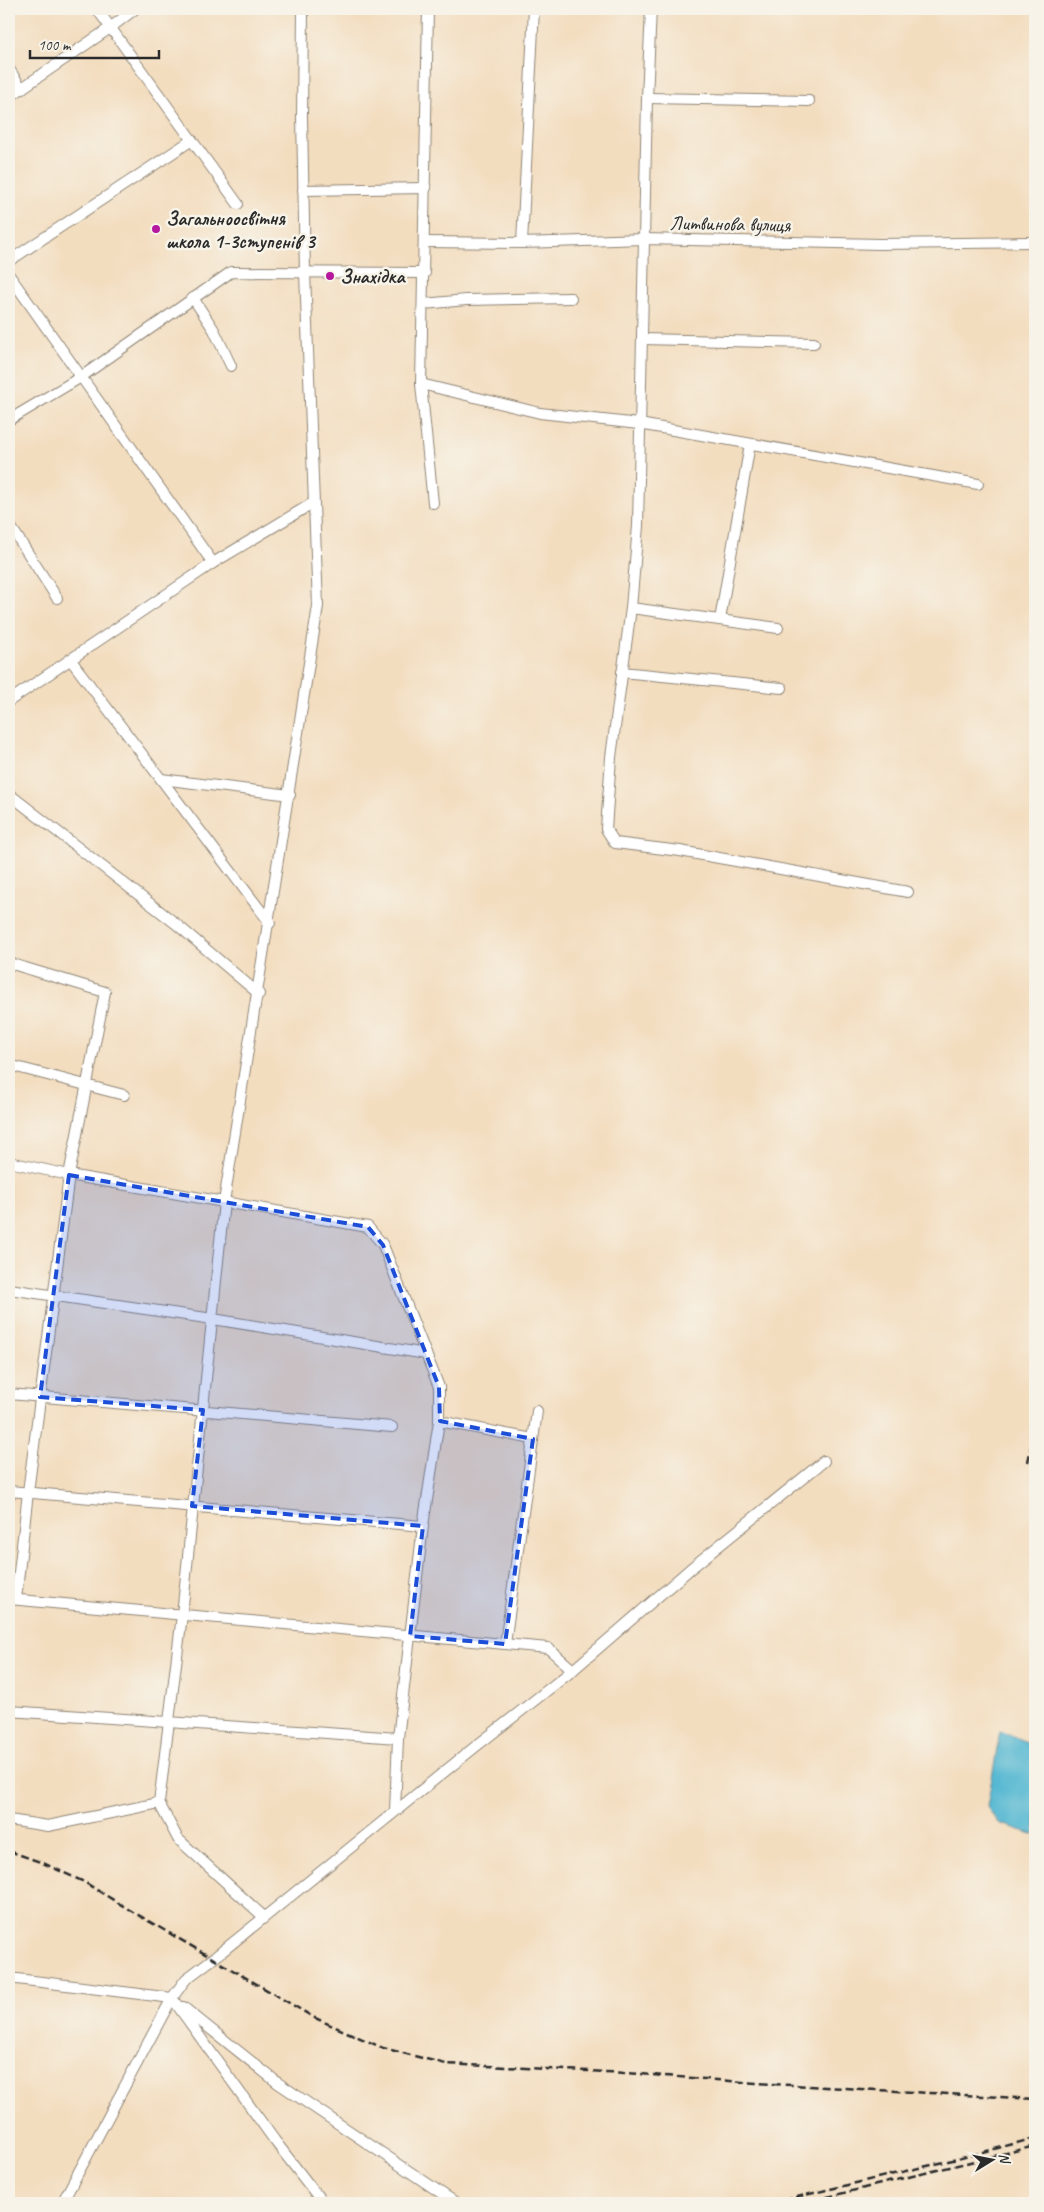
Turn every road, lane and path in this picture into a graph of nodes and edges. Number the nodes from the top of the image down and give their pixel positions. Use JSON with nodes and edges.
{"nodes":[{"id":1,"x":97,"y":9,"type":"edge"},
{"id":2,"x":135,"y":9,"type":"edge"},
{"id":3,"x":303,"y":9,"type":"edge"},
{"id":4,"x":428,"y":9,"type":"edge"},
{"id":5,"x":534,"y":9,"type":"edge"},
{"id":6,"x":651,"y":9,"type":"edge"},
{"id":7,"x":110,"y":28,"type":"junction"},
{"id":8,"x":9,"y":69,"type":"edge"},
{"id":9,"x":22,"y":89,"type":"junction"},
{"id":10,"x":9,"y":97,"type":"edge"},
{"id":11,"x":647,"y":98,"type":"junction"},
{"id":12,"x":809,"y":101,"type":"dead end"},
{"id":13,"x":192,"y":140,"type":"junction"},
{"id":14,"x":426,"y":188,"type":"junction"},
{"id":15,"x":303,"y":190,"type":"junction"},
{"id":16,"x":238,"y":204,"type":"dead end"},
{"id":17,"x":644,"y":239,"type":"junction"},
{"id":18,"x":425,"y":242,"type":"junction"},
{"id":19,"x":1035,"y":242,"type":"edge"},
{"id":20,"x":522,"y":243,"type":"junction"},
{"id":21,"x":9,"y":261,"type":"edge"},
{"id":22,"x":305,"y":273,"type":"junction"},
{"id":23,"x":425,"y":273,"type":"junction"},
{"id":24,"x":9,"y":275,"type":"edge"},
{"id":25,"x":193,"y":298,"type":"junction"},
{"id":26,"x":571,"y":298,"type":"dead end"},
{"id":27,"x":424,"y":304,"type":"junction"},
{"id":28,"x":642,"y":340,"type":"junction"},
{"id":29,"x":814,"y":343,"type":"dead end"},
{"id":30,"x":231,"y":366,"type":"dead end"},
{"id":31,"x":81,"y":377,"type":"junction"},
{"id":32,"x":421,"y":384,"type":"junction"},
{"id":33,"x":9,"y":420,"type":"edge"},
{"id":34,"x":639,"y":424,"type":"junction"},
{"id":35,"x":750,"y":444,"type":"junction"},
{"id":36,"x":978,"y":484,"type":"dead end"},
{"id":37,"x":313,"y":502,"type":"junction"},
{"id":38,"x":433,"y":503,"type":"dead end"},
{"id":39,"x":9,"y":524,"type":"edge"},
{"id":40,"x":213,"y":563,"type":"junction"},
{"id":41,"x":57,"y":598,"type":"dead end"},
{"id":42,"x":631,"y":608,"type":"junction"},
{"id":43,"x":720,"y":620,"type":"junction"},
{"id":44,"x":778,"y":628,"type":"dead end"},
{"id":45,"x":70,"y":659,"type":"junction"},
{"id":46,"x":622,"y":672,"type":"junction"},
{"id":47,"x":782,"y":688,"type":"dead end"},
{"id":48,"x":9,"y":701,"type":"edge"},
{"id":49,"x":161,"y":779,"type":"junction"},
{"id":50,"x":9,"y":794,"type":"edge"},
{"id":51,"x":290,"y":795,"type":"junction"},
{"id":52,"x":908,"y":892,"type":"dead end"},
{"id":53,"x":270,"y":923,"type":"junction"},
{"id":54,"x":9,"y":963,"type":"edge"},
{"id":55,"x":259,"y":994,"type":"junction"},
{"id":56,"x":9,"y":1064,"type":"edge"},
{"id":57,"x":86,"y":1086,"type":"junction"},
{"id":58,"x":124,"y":1095,"type":"dead end"},
{"id":59,"x":9,"y":1162,"type":"edge"},
{"id":60,"x":69,"y":1175,"type":"junction"},
{"id":61,"x":224,"y":1202,"type":"junction"},
{"id":62,"x":9,"y":1289,"type":"edge"},
{"id":63,"x":54,"y":1295,"type":"junction"},
{"id":64,"x":213,"y":1319,"type":"junction"},
{"id":65,"x":426,"y":1354,"type":"junction"},
{"id":66,"x":9,"y":1394,"type":"edge"},
{"id":67,"x":40,"y":1397,"type":"junction"},
{"id":68,"x":203,"y":1410,"type":"junction"},
{"id":69,"x":537,"y":1411,"type":"dead end"},
{"id":70,"x":439,"y":1421,"type":"junction"},
{"id":71,"x":392,"y":1427,"type":"dead end"},
{"id":72,"x":533,"y":1439,"type":"junction"},
{"id":73,"x":824,"y":1461,"type":"dead end"},
{"id":74,"x":9,"y":1491,"type":"edge"},
{"id":75,"x":28,"y":1492,"type":"junction"},
{"id":76,"x":192,"y":1506,"type":"junction"},
{"id":77,"x":423,"y":1526,"type":"junction"},
{"id":78,"x":13,"y":1599,"type":"edge"},
{"id":79,"x":182,"y":1615,"type":"junction"},
{"id":80,"x":410,"y":1636,"type":"junction"},
{"id":81,"x":505,"y":1644,"type":"junction"},
{"id":82,"x":573,"y":1670,"type":"junction"},
{"id":83,"x":9,"y":1711,"type":"edge"},
{"id":84,"x":167,"y":1724,"type":"junction"},
{"id":85,"x":398,"y":1738,"type":"junction"},
{"id":86,"x":159,"y":1803,"type":"junction"},
{"id":87,"x":395,"y":1811,"type":"junction"},
{"id":88,"x":9,"y":1820,"type":"edge"},
{"id":89,"x":264,"y":1917,"type":"junction"},
{"id":90,"x":9,"y":1978,"type":"edge"},
{"id":91,"x":172,"y":1998,"type":"junction"},
{"id":92,"x":62,"y":2203,"type":"edge"},
{"id":93,"x":322,"y":2203,"type":"edge"},
{"id":94,"x":456,"y":2203,"type":"edge"}],
"edges":[{"from":1,"to":7,"type":"street"},
{"from":2,"to":7,"type":"street"},
{"from":3,"to":15,"type":"street"},
{"from":4,"to":14,"type":"street"},
{"from":5,"to":20,"type":"street"},
{"from":6,"to":11,"type":"street"},
{"from":7,"to":9,"type":"street"},
{"from":7,"to":13,"type":"street"},
{"from":8,"to":9,"type":"street"},
{"from":9,"to":10,"type":"street"},
{"from":11,"to":12,"type":"street"},
{"from":11,"to":17,"type":"street"},
{"from":13,"to":16,"type":"street"},
{"from":13,"to":21,"type":"street"},
{"from":14,"to":15,"type":"street"},
{"from":14,"to":18,"type":"street"},
{"from":15,"to":22,"type":"street"},
{"from":17,"to":19,"type":"street","name":"Литвинова вулиця"},
{"from":17,"to":20,"type":"street","name":"Литвинова вулиця"},
{"from":17,"to":28,"type":"street"},
{"from":18,"to":20,"type":"street","name":"Литвинова вулиця"},
{"from":18,"to":23,"type":"street"},
{"from":22,"to":23,"type":"street"},
{"from":22,"to":25,"type":"street"},
{"from":22,"to":37,"type":"street"},
{"from":23,"to":27,"type":"street"},
{"from":24,"to":31,"type":"street"},
{"from":25,"to":30,"type":"street"},
{"from":25,"to":31,"type":"street"},
{"from":26,"to":27,"type":"street"},
{"from":27,"to":32,"type":"street"},
{"from":28,"to":29,"type":"street"},
{"from":28,"to":34,"type":"street"},
{"from":31,"to":33,"type":"street"},
{"from":31,"to":40,"type":"street"},
{"from":32,"to":34,"type":"street"},
{"from":32,"to":38,"type":"street"},
{"from":34,"to":35,"type":"street"},
{"from":34,"to":42,"type":"street"},
{"from":35,"to":36,"type":"street"},
{"from":35,"to":43,"type":"street"},
{"from":37,"to":40,"type":"street"},
{"from":37,"to":51,"type":"street"},
{"from":39,"to":41,"type":"street"},
{"from":40,"to":45,"type":"street"},
{"from":42,"to":43,"type":"street"},
{"from":42,"to":46,"type":"street"},
{"from":43,"to":44,"type":"street"},
{"from":45,"to":48,"type":"street"},
{"from":45,"to":49,"type":"street"},
{"from":46,"to":47,"type":"street"},
{"from":46,"to":52,"type":"street"},
{"from":49,"to":51,"type":"street"},
{"from":49,"to":53,"type":"street"},
{"from":50,"to":55,"type":"street"},
{"from":51,"to":53,"type":"street"},
{"from":53,"to":55,"type":"street"},
{"from":54,"to":57,"type":"street"},
{"from":55,"to":61,"type":"street"},
{"from":56,"to":57,"type":"street"},
{"from":57,"to":58,"type":"street"},
{"from":57,"to":60,"type":"street"},
{"from":59,"to":60,"type":"street"},
{"from":60,"to":61,"type":"street"},
{"from":60,"to":63,"type":"street"},
{"from":61,"to":64,"type":"street"},
{"from":61,"to":65,"type":"street"},
{"from":62,"to":63,"type":"street"},
{"from":63,"to":64,"type":"street"},
{"from":63,"to":67,"type":"street"},
{"from":64,"to":65,"type":"street"},
{"from":64,"to":68,"type":"street"},
{"from":65,"to":70,"type":"street"},
{"from":66,"to":67,"type":"street"},
{"from":67,"to":68,"type":"street"},
{"from":67,"to":75,"type":"street"},
{"from":68,"to":71,"type":"street"},
{"from":68,"to":76,"type":"street"},
{"from":69,"to":72,"type":"street"},
{"from":70,"to":72,"type":"street"},
{"from":70,"to":77,"type":"street"},
{"from":72,"to":81,"type":"street"},
{"from":73,"to":82,"type":"street"},
{"from":74,"to":75,"type":"street"},
{"from":75,"to":76,"type":"street"},
{"from":75,"to":78,"type":"street"},
{"from":76,"to":77,"type":"street"},
{"from":76,"to":79,"type":"street"},
{"from":77,"to":80,"type":"street"},
{"from":78,"to":79,"type":"street"},
{"from":79,"to":80,"type":"street"},
{"from":79,"to":84,"type":"street"},
{"from":80,"to":81,"type":"street"},
{"from":80,"to":85,"type":"street"},
{"from":81,"to":82,"type":"street"},
{"from":82,"to":87,"type":"street"},
{"from":83,"to":84,"type":"street"},
{"from":84,"to":85,"type":"street"},
{"from":84,"to":86,"type":"street"},
{"from":85,"to":87,"type":"street"},
{"from":86,"to":88,"type":"street"},
{"from":86,"to":89,"type":"street"},
{"from":87,"to":89,"type":"street"},
{"from":89,"to":91,"type":"street"},
{"from":90,"to":91,"type":"street"},
{"from":91,"to":92,"type":"street"},
{"from":91,"to":93,"type":"street"},
{"from":91,"to":94,"type":"street"}]}
